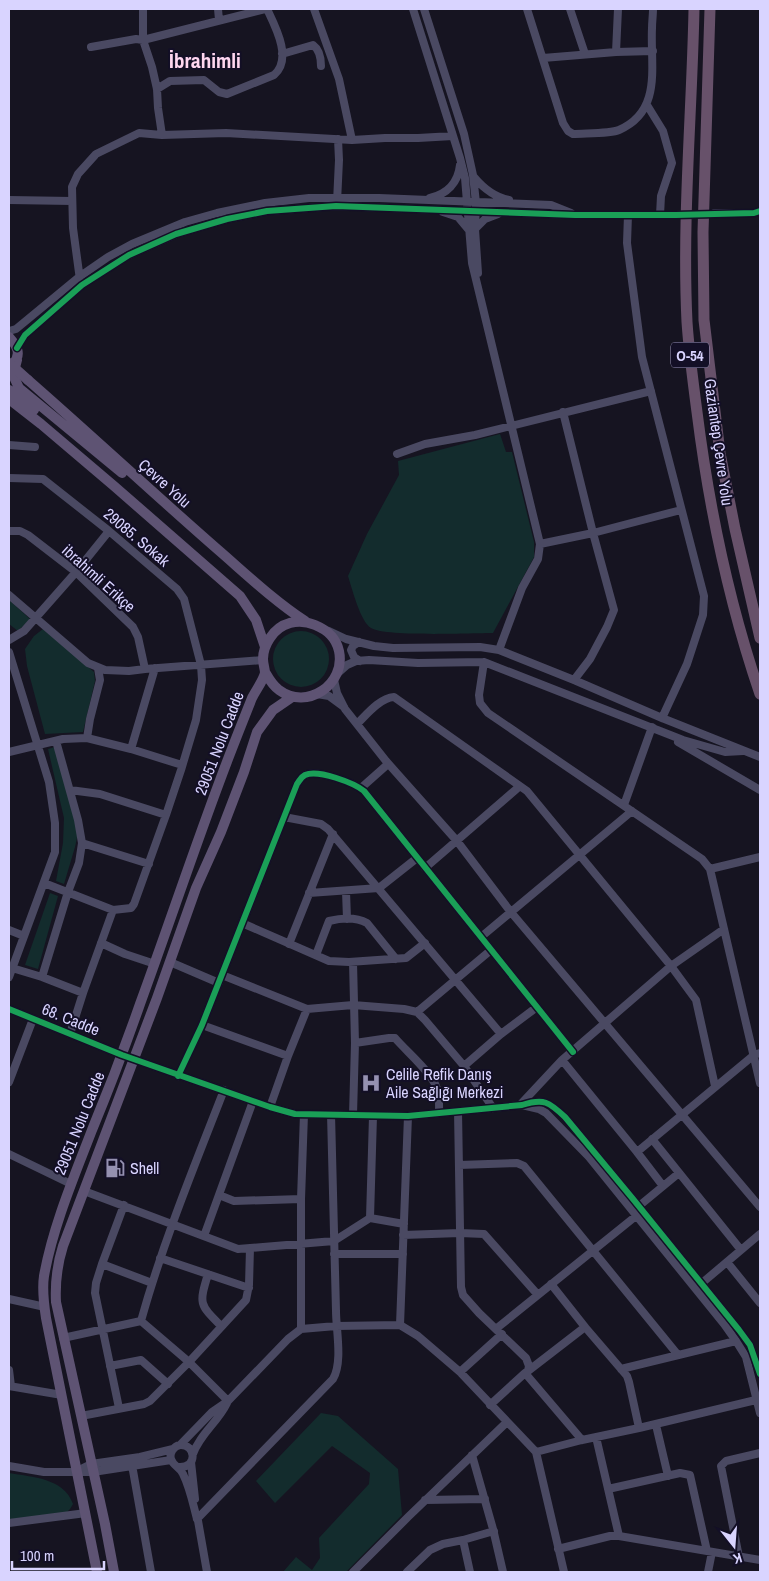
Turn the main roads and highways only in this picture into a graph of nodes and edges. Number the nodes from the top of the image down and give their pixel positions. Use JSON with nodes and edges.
{"nodes":[{"id":1,"x":694,"y":9,"type":"edge"},
{"id":2,"x":710,"y":9,"type":"edge"},
{"id":3,"x":9,"y":337,"type":"edge"},
{"id":4,"x":13,"y":362,"type":"edge"},
{"id":5,"x":9,"y":369,"type":"edge"},
{"id":6,"x":9,"y":390,"type":"edge"},
{"id":7,"x":9,"y":399,"type":"edge"},
{"id":8,"x":9,"y":408,"type":"edge"},
{"id":9,"x":35,"y":420,"type":"junction"},
{"id":10,"x":173,"y":537,"type":"junction"},
{"id":11,"x":215,"y":547,"type":"junction"},
{"id":12,"x":305,"y":621,"type":"junction"},
{"id":13,"x":760,"y":638,"type":"edge"},
{"id":14,"x":265,"y":647,"type":"junction"},
{"id":15,"x":265,"y":672,"type":"junction"},
{"id":16,"x":760,"y":694,"type":"edge"},
{"id":17,"x":292,"y":697,"type":"junction"},
{"id":18,"x":97,"y":1572,"type":"edge"},
{"id":19,"x":114,"y":1572,"type":"edge"}],
"edges":[{"from":1,"to":16,"type":"highway","name":"Gaziantep Çevre Yolu","number":"O-54"},
{"from":2,"to":13,"type":"highway","name":"Gaziantep Çevre Yolu","number":"O-54"},
{"from":3,"to":4,"type":"main road"},
{"from":4,"to":5,"type":"main road"},
{"from":4,"to":11,"type":"main road","name":"Çevre Yolu","bridge":true},
{"from":4,"to":11,"type":"main road"},
{"from":6,"to":10,"type":"main road"},
{"from":7,"to":9,"type":"main road"},
{"from":8,"to":9,"type":"main road"},
{"from":9,"to":10,"type":"main road"},
{"from":10,"to":14,"type":"main road"},
{"from":11,"to":12,"type":"main road","name":"Çevre Yolu"},
{"from":12,"to":14,"type":"main road"},
{"from":12,"to":17,"type":"main road","name":"29051 Nolu Cadde"},
{"from":14,"to":15,"type":"main road"},
{"from":15,"to":17,"type":"main road"},
{"from":15,"to":18,"type":"main road","name":"29051 Nolu Cadde"},
{"from":17,"to":19,"type":"main road","name":"29051 Nolu Cadde"}]}
